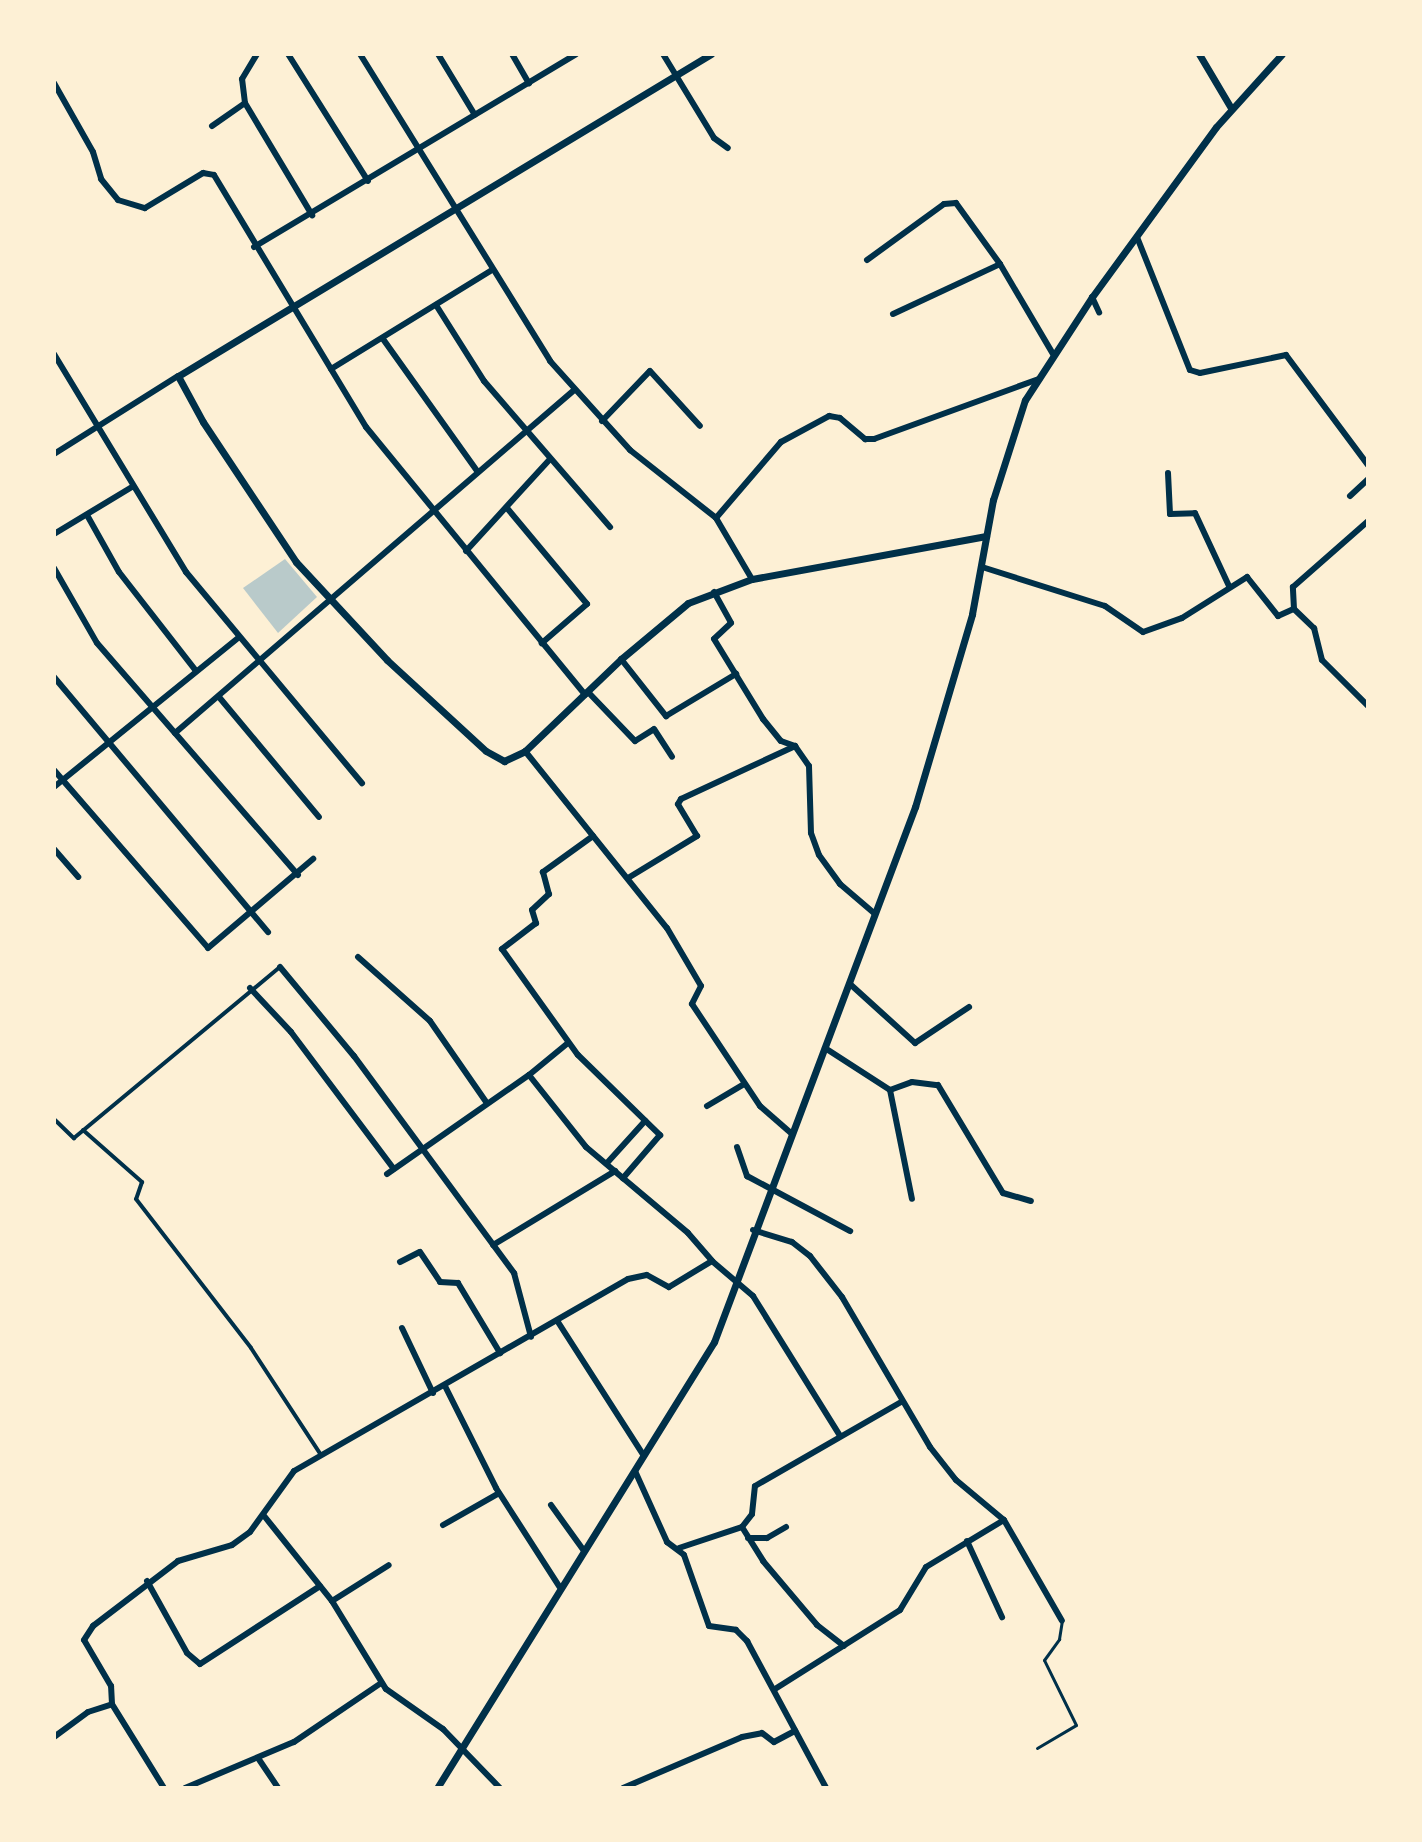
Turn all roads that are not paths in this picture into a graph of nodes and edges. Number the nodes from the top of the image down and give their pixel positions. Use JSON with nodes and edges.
{"nodes":[{"id":1,"x":257,"y":54,"type":"edge"},
{"id":2,"x":288,"y":54,"type":"edge"},
{"id":3,"x":360,"y":54,"type":"edge"},
{"id":4,"x":438,"y":54,"type":"edge"},
{"id":5,"x":512,"y":54,"type":"edge"},
{"id":6,"x":576,"y":54,"type":"edge"},
{"id":7,"x":663,"y":54,"type":"edge"},
{"id":8,"x":711,"y":54,"type":"edge"},
{"id":9,"x":1199,"y":54,"type":"edge"},
{"id":10,"x":1282,"y":54,"type":"edge"},
{"id":11,"x":675,"y":75,"type":"junction"},
{"id":12,"x":54,"y":83,"type":"edge"},
{"id":13,"x":529,"y":83,"type":"junction"},
{"id":14,"x":245,"y":103,"type":"junction"},
{"id":15,"x":1231,"y":108,"type":"junction"},
{"id":16,"x":475,"y":115,"type":"junction"},
{"id":17,"x":212,"y":126,"type":"dead end"},
{"id":18,"x":728,"y":148,"type":"dead end"},
{"id":19,"x":416,"y":150,"type":"junction"},
{"id":20,"x":368,"y":181,"type":"junction"},
{"id":21,"x":452,"y":208,"type":"junction"},
{"id":22,"x":312,"y":215,"type":"junction"},
{"id":23,"x":1137,"y":237,"type":"junction"},
{"id":24,"x":254,"y":247,"type":"junction"},
{"id":25,"x":867,"y":260,"type":"dead end"},
{"id":26,"x":1000,"y":264,"type":"junction"},
{"id":27,"x":492,"y":270,"type":"junction"},
{"id":28,"x":1092,"y":297,"type":"junction"},
{"id":29,"x":289,"y":305,"type":"junction"},
{"id":30,"x":436,"y":305,"type":"junction"},
{"id":31,"x":1099,"y":312,"type":"dead end"},
{"id":32,"x":893,"y":314,"type":"dead end"},
{"id":33,"x":383,"y":339,"type":"junction"},
{"id":34,"x":54,"y":354,"type":"edge"},
{"id":35,"x":1053,"y":354,"type":"junction"},
{"id":36,"x":63,"y":369,"type":"junction"},
{"id":37,"x":331,"y":369,"type":"junction"},
{"id":38,"x":54,"y":374,"type":"edge"},
{"id":39,"x":178,"y":376,"type":"junction"},
{"id":40,"x":1039,"y":379,"type":"junction"},
{"id":41,"x":573,"y":391,"type":"junction"},
{"id":42,"x":602,"y":421,"type":"junction"},
{"id":43,"x":700,"y":426,"type":"dead end"},
{"id":44,"x":97,"y":427,"type":"junction"},
{"id":45,"x":524,"y":430,"type":"junction"},
{"id":46,"x":54,"y":454,"type":"edge"},
{"id":47,"x":549,"y":460,"type":"junction"},
{"id":48,"x":1368,"y":465,"type":"edge"},
{"id":49,"x":478,"y":472,"type":"junction"},
{"id":50,"x":1168,"y":473,"type":"dead end"},
{"id":51,"x":1368,"y":479,"type":"edge"},
{"id":52,"x":132,"y":487,"type":"junction"},
{"id":53,"x":1350,"y":496,"type":"dead end"},
{"id":54,"x":507,"y":508,"type":"junction"},
{"id":55,"x":434,"y":514,"type":"junction"},
{"id":56,"x":87,"y":515,"type":"junction"},
{"id":57,"x":716,"y":518,"type":"junction"},
{"id":58,"x":1368,"y":521,"type":"edge"},
{"id":59,"x":610,"y":527,"type":"dead end"},
{"id":60,"x":54,"y":534,"type":"edge"},
{"id":61,"x":986,"y":536,"type":"junction"},
{"id":62,"x":466,"y":551,"type":"junction"},
{"id":63,"x":982,"y":567,"type":"junction"},
{"id":64,"x":54,"y":568,"type":"edge"},
{"id":65,"x":752,"y":579,"type":"junction"},
{"id":66,"x":1229,"y":586,"type":"junction"},
{"id":67,"x":714,"y":592,"type":"junction"},
{"id":68,"x":330,"y":601,"type":"junction"},
{"id":69,"x":1294,"y":609,"type":"junction"},
{"id":70,"x":239,"y":637,"type":"junction"},
{"id":71,"x":542,"y":643,"type":"junction"},
{"id":72,"x":621,"y":659,"type":"junction"},
{"id":73,"x":260,"y":662,"type":"junction"},
{"id":74,"x":196,"y":671,"type":"junction"},
{"id":75,"x":736,"y":674,"type":"junction"},
{"id":76,"x":54,"y":677,"type":"edge"},
{"id":77,"x":586,"y":694,"type":"junction"},
{"id":78,"x":219,"y":697,"type":"junction"},
{"id":79,"x":152,"y":705,"type":"junction"},
{"id":80,"x":1368,"y":706,"type":"edge"},
{"id":81,"x":175,"y":733,"type":"junction"},
{"id":82,"x":108,"y":742,"type":"junction"},
{"id":83,"x":795,"y":746,"type":"junction"},
{"id":84,"x":525,"y":751,"type":"junction"},
{"id":85,"x":672,"y":757,"type":"dead end"},
{"id":86,"x":54,"y":770,"type":"edge"},
{"id":87,"x":62,"y":778,"type":"junction"},
{"id":88,"x":362,"y":783,"type":"dead end"},
{"id":89,"x":54,"y":787,"type":"edge"},
{"id":90,"x":319,"y":817,"type":"dead end"},
{"id":91,"x":593,"y":836,"type":"junction"},
{"id":92,"x":54,"y":849,"type":"edge"},
{"id":93,"x":313,"y":859,"type":"dead end"},
{"id":94,"x":298,"y":875,"type":"junction"},
{"id":95,"x":78,"y":877,"type":"dead end"},
{"id":96,"x":628,"y":878,"type":"junction"},
{"id":97,"x":874,"y":913,"type":"junction"},
{"id":98,"x":253,"y":915,"type":"junction"},
{"id":99,"x":268,"y":932,"type":"dead end"},
{"id":100,"x":358,"y":957,"type":"dead end"},
{"id":101,"x":280,"y":967,"type":"joint"},
{"id":102,"x":850,"y":984,"type":"junction"},
{"id":103,"x":250,"y":988,"type":"junction"},
{"id":104,"x":969,"y":1007,"type":"dead end"},
{"id":105,"x":568,"y":1043,"type":"junction"},
{"id":106,"x":825,"y":1048,"type":"junction"},
{"id":107,"x":529,"y":1075,"type":"junction"},
{"id":108,"x":744,"y":1084,"type":"junction"},
{"id":109,"x":890,"y":1090,"type":"junction"},
{"id":110,"x":486,"y":1102,"type":"junction"},
{"id":111,"x":707,"y":1106,"type":"dead end"},
{"id":112,"x":54,"y":1119,"type":"edge"},
{"id":113,"x":645,"y":1121,"type":"junction"},
{"id":114,"x":83,"y":1130,"type":"junction"},
{"id":115,"x":791,"y":1133,"type":"junction"},
{"id":116,"x":737,"y":1147,"type":"dead end"},
{"id":117,"x":420,"y":1150,"type":"junction"},
{"id":118,"x":607,"y":1163,"type":"junction"},
{"id":119,"x":394,"y":1169,"type":"junction"},
{"id":120,"x":615,"y":1171,"type":"junction"},
{"id":121,"x":387,"y":1174,"type":"dead end"},
{"id":122,"x":623,"y":1178,"type":"junction"},
{"id":123,"x":769,"y":1188,"type":"junction"},
{"id":124,"x":912,"y":1199,"type":"dead end"},
{"id":125,"x":1031,"y":1201,"type":"dead end"},
{"id":126,"x":753,"y":1230,"type":"junction"},
{"id":127,"x":850,"y":1231,"type":"dead end"},
{"id":128,"x":493,"y":1245,"type":"junction"},
{"id":129,"x":712,"y":1261,"type":"junction"},
{"id":130,"x":400,"y":1262,"type":"dead end"},
{"id":131,"x":737,"y":1282,"type":"junction"},
{"id":132,"x":558,"y":1322,"type":"junction"},
{"id":133,"x":402,"y":1328,"type":"dead end"},
{"id":134,"x":531,"y":1337,"type":"junction"},
{"id":135,"x":500,"y":1353,"type":"junction"},
{"id":136,"x":445,"y":1386,"type":"junction"},
{"id":137,"x":433,"y":1393,"type":"junction"},
{"id":138,"x":901,"y":1402,"type":"junction"},
{"id":139,"x":839,"y":1434,"type":"junction"},
{"id":140,"x":321,"y":1455,"type":"junction"},
{"id":141,"x":644,"y":1456,"type":"junction"},
{"id":142,"x":635,"y":1471,"type":"junction"},
{"id":143,"x":499,"y":1493,"type":"junction"},
{"id":144,"x":551,"y":1505,"type":"dead end"},
{"id":145,"x":265,"y":1517,"type":"junction"},
{"id":146,"x":1004,"y":1520,"type":"junction"},
{"id":147,"x":443,"y":1525,"type":"dead end"},
{"id":148,"x":742,"y":1527,"type":"junction"},
{"id":149,"x":786,"y":1527,"type":"dead end"},
{"id":150,"x":748,"y":1538,"type":"junction"},
{"id":151,"x":967,"y":1541,"type":"junction"},
{"id":152,"x":679,"y":1549,"type":"junction"},
{"id":153,"x":584,"y":1551,"type":"junction"},
{"id":154,"x":389,"y":1565,"type":"dead end"},
{"id":155,"x":147,"y":1581,"type":"junction"},
{"id":156,"x":320,"y":1586,"type":"junction"},
{"id":157,"x":559,"y":1586,"type":"junction"},
{"id":158,"x":332,"y":1601,"type":"junction"},
{"id":159,"x":1002,"y":1617,"type":"dead end"},
{"id":160,"x":1062,"y":1621,"type":"joint"},
{"id":161,"x":844,"y":1646,"type":"junction"},
{"id":162,"x":381,"y":1683,"type":"junction"},
{"id":163,"x":775,"y":1689,"type":"junction"},
{"id":164,"x":112,"y":1704,"type":"junction"},
{"id":165,"x":795,"y":1731,"type":"junction"},
{"id":166,"x":54,"y":1737,"type":"edge"},
{"id":167,"x":462,"y":1748,"type":"junction"},
{"id":168,"x":1037,"y":1748,"type":"dead end"},
{"id":169,"x":258,"y":1758,"type":"junction"},
{"id":170,"x":194,"y":1786,"type":"edge"},
{"id":171,"x":164,"y":1788,"type":"edge"},
{"id":172,"x":185,"y":1788,"type":"edge"},
{"id":173,"x":278,"y":1788,"type":"edge"},
{"id":174,"x":437,"y":1788,"type":"edge"},
{"id":175,"x":500,"y":1788,"type":"edge"},
{"id":176,"x":623,"y":1788,"type":"edge"},
{"id":177,"x":826,"y":1788,"type":"edge"}],
"edges":[{"from":1,"to":14,"type":"street"},
{"from":2,"to":20,"type":"street"},
{"from":3,"to":19,"type":"street"},
{"from":4,"to":16,"type":"street"},
{"from":5,"to":13,"type":"street"},
{"from":6,"to":13,"type":"street"},
{"from":7,"to":11,"type":"street"},
{"from":8,"to":11,"type":"street"},
{"from":9,"to":15,"type":"street"},
{"from":10,"to":15,"type":"street"},
{"from":11,"to":18,"type":"street"},
{"from":11,"to":21,"type":"street"},
{"from":12,"to":24,"type":"street"},
{"from":13,"to":16,"type":"street"},
{"from":14,"to":17,"type":"street"},
{"from":14,"to":22,"type":"street"},
{"from":15,"to":23,"type":"street"},
{"from":16,"to":19,"type":"street"},
{"from":19,"to":20,"type":"street"},
{"from":19,"to":21,"type":"street"},
{"from":20,"to":22,"type":"street"},
{"from":21,"to":27,"type":"street"},
{"from":21,"to":29,"type":"street"},
{"from":22,"to":24,"type":"street"},
{"from":23,"to":28,"type":"street"},
{"from":23,"to":48,"type":"street"},
{"from":24,"to":29,"type":"street"},
{"from":25,"to":26,"type":"street"},
{"from":26,"to":32,"type":"street"},
{"from":26,"to":35,"type":"street"},
{"from":27,"to":30,"type":"street"},
{"from":27,"to":41,"type":"street"},
{"from":28,"to":31,"type":"street"},
{"from":28,"to":35,"type":"street"},
{"from":29,"to":37,"type":"street"},
{"from":29,"to":39,"type":"street"},
{"from":30,"to":33,"type":"street"},
{"from":30,"to":45,"type":"street"},
{"from":33,"to":37,"type":"street"},
{"from":33,"to":49,"type":"street"},
{"from":34,"to":36,"type":"street"},
{"from":35,"to":40,"type":"street"},
{"from":36,"to":38,"type":"street"},
{"from":36,"to":44,"type":"street"},
{"from":37,"to":55,"type":"street"},
{"from":39,"to":44,"type":"street"},
{"from":39,"to":68,"type":"street"},
{"from":40,"to":57,"type":"street"},
{"from":40,"to":61,"type":"street"},
{"from":41,"to":42,"type":"street"},
{"from":41,"to":45,"type":"street"},
{"from":42,"to":43,"type":"street"},
{"from":42,"to":57,"type":"street"},
{"from":44,"to":46,"type":"street"},
{"from":44,"to":52,"type":"street"},
{"from":45,"to":47,"type":"street"},
{"from":45,"to":49,"type":"street"},
{"from":47,"to":54,"type":"street"},
{"from":47,"to":59,"type":"street"},
{"from":49,"to":55,"type":"street"},
{"from":50,"to":66,"type":"street"},
{"from":51,"to":53,"type":"street"},
{"from":52,"to":56,"type":"street"},
{"from":52,"to":70,"type":"street"},
{"from":54,"to":62,"type":"street"},
{"from":54,"to":71,"type":"street"},
{"from":55,"to":62,"type":"street"},
{"from":55,"to":68,"type":"street"},
{"from":56,"to":60,"type":"street"},
{"from":56,"to":74,"type":"street"},
{"from":57,"to":65,"type":"street"},
{"from":58,"to":69,"type":"street"},
{"from":61,"to":63,"type":"street"},
{"from":61,"to":65,"type":"street"},
{"from":62,"to":71,"type":"street"},
{"from":63,"to":66,"type":"street"},
{"from":63,"to":97,"type":"street"},
{"from":64,"to":79,"type":"street"},
{"from":65,"to":67,"type":"street"},
{"from":66,"to":69,"type":"street"},
{"from":67,"to":72,"type":"street"},
{"from":67,"to":75,"type":"street"},
{"from":68,"to":73,"type":"street"},
{"from":68,"to":84,"type":"street"},
{"from":69,"to":80,"type":"street"},
{"from":70,"to":73,"type":"street"},
{"from":70,"to":74,"type":"street"},
{"from":71,"to":77,"type":"street"},
{"from":72,"to":75,"type":"street"},
{"from":72,"to":77,"type":"street"},
{"from":73,"to":78,"type":"street"},
{"from":73,"to":88,"type":"street"},
{"from":74,"to":79,"type":"street"},
{"from":75,"to":83,"type":"street"},
{"from":76,"to":82,"type":"street"},
{"from":77,"to":84,"type":"street"},
{"from":77,"to":85,"type":"street"},
{"from":78,"to":81,"type":"street"},
{"from":78,"to":90,"type":"street"},
{"from":79,"to":81,"type":"street"},
{"from":79,"to":82,"type":"street"},
{"from":81,"to":94,"type":"street"},
{"from":82,"to":87,"type":"street"},
{"from":82,"to":98,"type":"street"},
{"from":83,"to":96,"type":"street"},
{"from":83,"to":97,"type":"street"},
{"from":84,"to":91,"type":"street"},
{"from":86,"to":87,"type":"street"},
{"from":87,"to":89,"type":"street"},
{"from":87,"to":98,"type":"street"},
{"from":91,"to":96,"type":"street"},
{"from":91,"to":105,"type":"street"},
{"from":92,"to":95,"type":"street"},
{"from":93,"to":94,"type":"street"},
{"from":94,"to":98,"type":"street"},
{"from":96,"to":108,"type":"street"},
{"from":97,"to":102,"type":"street"},
{"from":98,"to":99,"type":"street"},
{"from":100,"to":110,"type":"street"},
{"from":101,"to":103,"type":"street"},
{"from":101,"to":117,"type":"street"},
{"from":102,"to":104,"type":"street"},
{"from":102,"to":106,"type":"street"},
{"from":103,"to":114,"type":"street"},
{"from":103,"to":119,"type":"street"},
{"from":105,"to":107,"type":"street"},
{"from":105,"to":113,"type":"street"},
{"from":106,"to":109,"type":"street"},
{"from":106,"to":115,"type":"street"},
{"from":107,"to":110,"type":"street"},
{"from":107,"to":118,"type":"street"},
{"from":108,"to":111,"type":"street"},
{"from":108,"to":115,"type":"street"},
{"from":109,"to":124,"type":"street"},
{"from":109,"to":125,"type":"street"},
{"from":110,"to":117,"type":"street"},
{"from":112,"to":114,"type":"street"},
{"from":113,"to":118,"type":"street"},
{"from":113,"to":122,"type":"street"},
{"from":114,"to":140,"type":"street"},
{"from":115,"to":123,"type":"street"},
{"from":116,"to":123,"type":"street"},
{"from":117,"to":119,"type":"street"},
{"from":117,"to":128,"type":"street"},
{"from":118,"to":120,"type":"street"},
{"from":119,"to":121,"type":"street"},
{"from":120,"to":122,"type":"street"},
{"from":120,"to":128,"type":"street"},
{"from":122,"to":129,"type":"street"},
{"from":123,"to":126,"type":"street"},
{"from":123,"to":127,"type":"street"},
{"from":126,"to":131,"type":"street"},
{"from":126,"to":138,"type":"street"},
{"from":128,"to":134,"type":"street"},
{"from":129,"to":131,"type":"street"},
{"from":129,"to":132,"type":"street"},
{"from":130,"to":135,"type":"street"},
{"from":131,"to":139,"type":"street"},
{"from":131,"to":141,"type":"street"},
{"from":132,"to":134,"type":"street"},
{"from":132,"to":141,"type":"street"},
{"from":133,"to":137,"type":"street"},
{"from":134,"to":135,"type":"street"},
{"from":135,"to":136,"type":"street"},
{"from":136,"to":137,"type":"street"},
{"from":136,"to":143,"type":"street"},
{"from":137,"to":140,"type":"street"},
{"from":138,"to":139,"type":"street"},
{"from":138,"to":146,"type":"street"},
{"from":139,"to":148,"type":"street"},
{"from":140,"to":145,"type":"street"},
{"from":141,"to":142,"type":"street"},
{"from":142,"to":152,"type":"street"},
{"from":142,"to":153,"type":"street"},
{"from":143,"to":147,"type":"street"},
{"from":143,"to":157,"type":"street"},
{"from":144,"to":153,"type":"street"},
{"from":145,"to":155,"type":"street"},
{"from":145,"to":156,"type":"street"},
{"from":146,"to":151,"type":"street"},
{"from":146,"to":160,"type":"street"},
{"from":148,"to":150,"type":"street"},
{"from":148,"to":152,"type":"street"},
{"from":149,"to":150,"type":"street"},
{"from":150,"to":161,"type":"street"},
{"from":151,"to":159,"type":"street"},
{"from":151,"to":161,"type":"street"},
{"from":152,"to":163,"type":"street"},
{"from":153,"to":157,"type":"street"},
{"from":154,"to":158,"type":"street"},
{"from":155,"to":156,"type":"street"},
{"from":155,"to":164,"type":"street"},
{"from":156,"to":158,"type":"street"},
{"from":157,"to":167,"type":"street"},
{"from":158,"to":162,"type":"street"},
{"from":160,"to":168,"type":"lane"},
{"from":161,"to":163,"type":"street"},
{"from":162,"to":167,"type":"street"},
{"from":162,"to":169,"type":"street"},
{"from":163,"to":165,"type":"street"},
{"from":164,"to":166,"type":"street"},
{"from":164,"to":171,"type":"street"},
{"from":165,"to":176,"type":"street"},
{"from":165,"to":177,"type":"street"},
{"from":167,"to":174,"type":"street"},
{"from":167,"to":175,"type":"street"},
{"from":169,"to":170,"type":"street"},
{"from":169,"to":173,"type":"street"},
{"from":170,"to":172,"type":"street"}]}
